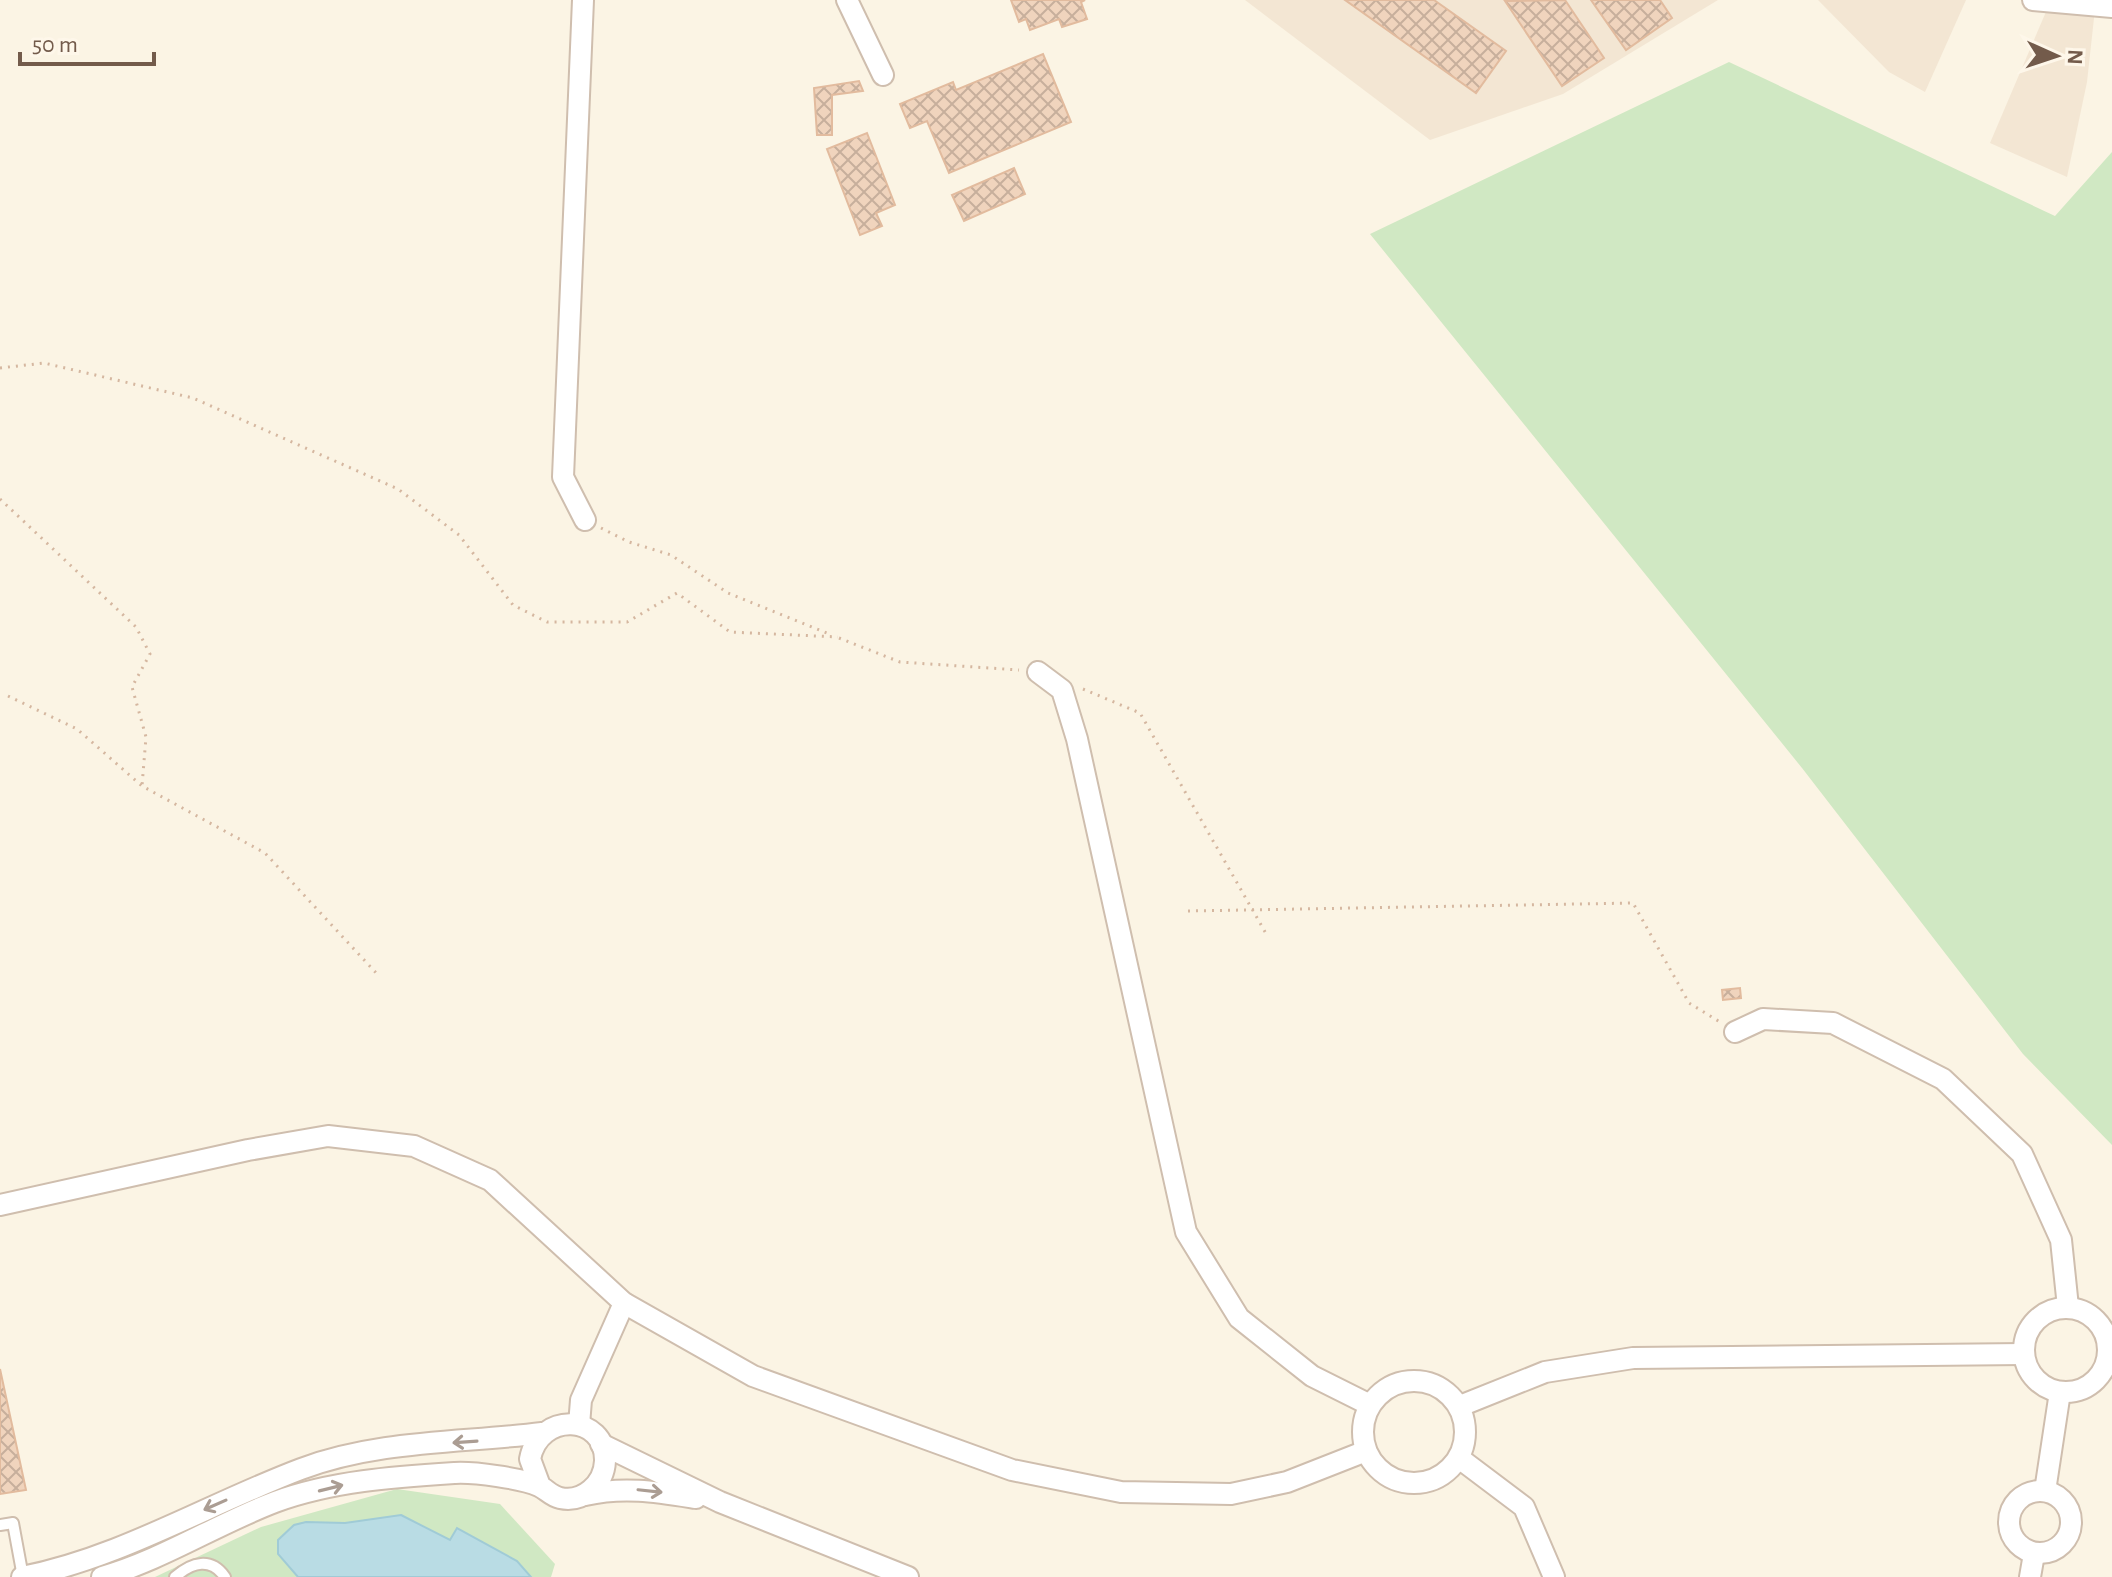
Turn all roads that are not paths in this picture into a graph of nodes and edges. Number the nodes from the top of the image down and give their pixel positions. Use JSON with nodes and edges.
{"nodes":[{"id":1,"x":583,"y":0,"type":"edge"},
{"id":2,"x":847,"y":0,"type":"edge"},
{"id":3,"x":2033,"y":0,"type":"edge"},
{"id":4,"x":2112,"y":7,"type":"edge"},
{"id":5,"x":883,"y":75,"type":"dead end"},
{"id":6,"x":585,"y":520,"type":"road end"},
{"id":7,"x":1038,"y":672,"type":"road end"},
{"id":8,"x":1735,"y":1032,"type":"road end"},
{"id":9,"x":0,"y":1205,"type":"edge"},
{"id":10,"x":624,"y":1303,"type":"junction"},
{"id":11,"x":2068,"y":1307,"type":"junction"},
{"id":12,"x":2110,"y":1352,"type":"edge"},
{"id":13,"x":2024,"y":1354,"type":"junction"},
{"id":14,"x":2060,"y":1392,"type":"junction"},
{"id":15,"x":1370,"y":1405,"type":"junction"},
{"id":16,"x":1460,"y":1406,"type":"junction"},
{"id":17,"x":579,"y":1425,"type":"junction"},
{"id":18,"x":542,"y":1433,"type":"junction"},
{"id":19,"x":601,"y":1444,"type":"junction"},
{"id":20,"x":1366,"y":1451,"type":"junction"},
{"id":21,"x":1459,"y":1458,"type":"junction"},
{"id":22,"x":540,"y":1486,"type":"junction"},
{"id":23,"x":2045,"y":1491,"type":"junction"},
{"id":24,"x":580,"y":1497,"type":"junction"},
{"id":25,"x":720,"y":1502,"type":"junction"},
{"id":26,"x":0,"y":1525,"type":"edge"},
{"id":27,"x":2034,"y":1554,"type":"junction"},
{"id":28,"x":22,"y":1577,"type":"edge"},
{"id":29,"x":102,"y":1577,"type":"edge"},
{"id":30,"x":175,"y":1577,"type":"edge"},
{"id":31,"x":225,"y":1577,"type":"edge"},
{"id":32,"x":908,"y":1577,"type":"edge"},
{"id":33,"x":1554,"y":1577,"type":"edge"},
{"id":34,"x":2030,"y":1577,"type":"edge"}],
"edges":[{"from":1,"to":6,"type":"street"},
{"from":2,"to":5,"type":"street"},
{"from":3,"to":4,"type":"street"},
{"from":7,"to":15,"type":"street"},
{"from":8,"to":11,"type":"street"},
{"from":9,"to":10,"type":"street"},
{"from":10,"to":17,"type":"street"},
{"from":10,"to":20,"type":"street"},
{"from":11,"to":12,"type":"street"},
{"from":11,"to":13,"type":"street"},
{"from":12,"to":14,"type":"street"},
{"from":13,"to":14,"type":"street"},
{"from":13,"to":16,"type":"street"},
{"from":14,"to":23,"type":"street"},
{"from":15,"to":16,"type":"street"},
{"from":15,"to":20,"type":"street"},
{"from":16,"to":21,"type":"street"},
{"from":17,"to":18,"type":"street"},
{"from":17,"to":19,"type":"street"},
{"from":18,"to":22,"type":"street"},
{"from":18,"to":28,"type":"street","one_way":true},
{"from":19,"to":24,"type":"street"},
{"from":19,"to":25,"type":"street"},
{"from":20,"to":21,"type":"street"},
{"from":21,"to":33,"type":"street"},
{"from":22,"to":24,"type":"street"},
{"from":29,"to":22,"type":"street","one_way":true},
{"from":23,"to":27,"type":"street"},
{"from":23,"to":27,"type":"street"},
{"from":24,"to":25,"type":"street","one_way":true},
{"from":25,"to":32,"type":"street"},
{"from":26,"to":28,"type":"lane"},
{"from":27,"to":34,"type":"street"},
{"from":30,"to":31,"type":"lane"}]}
